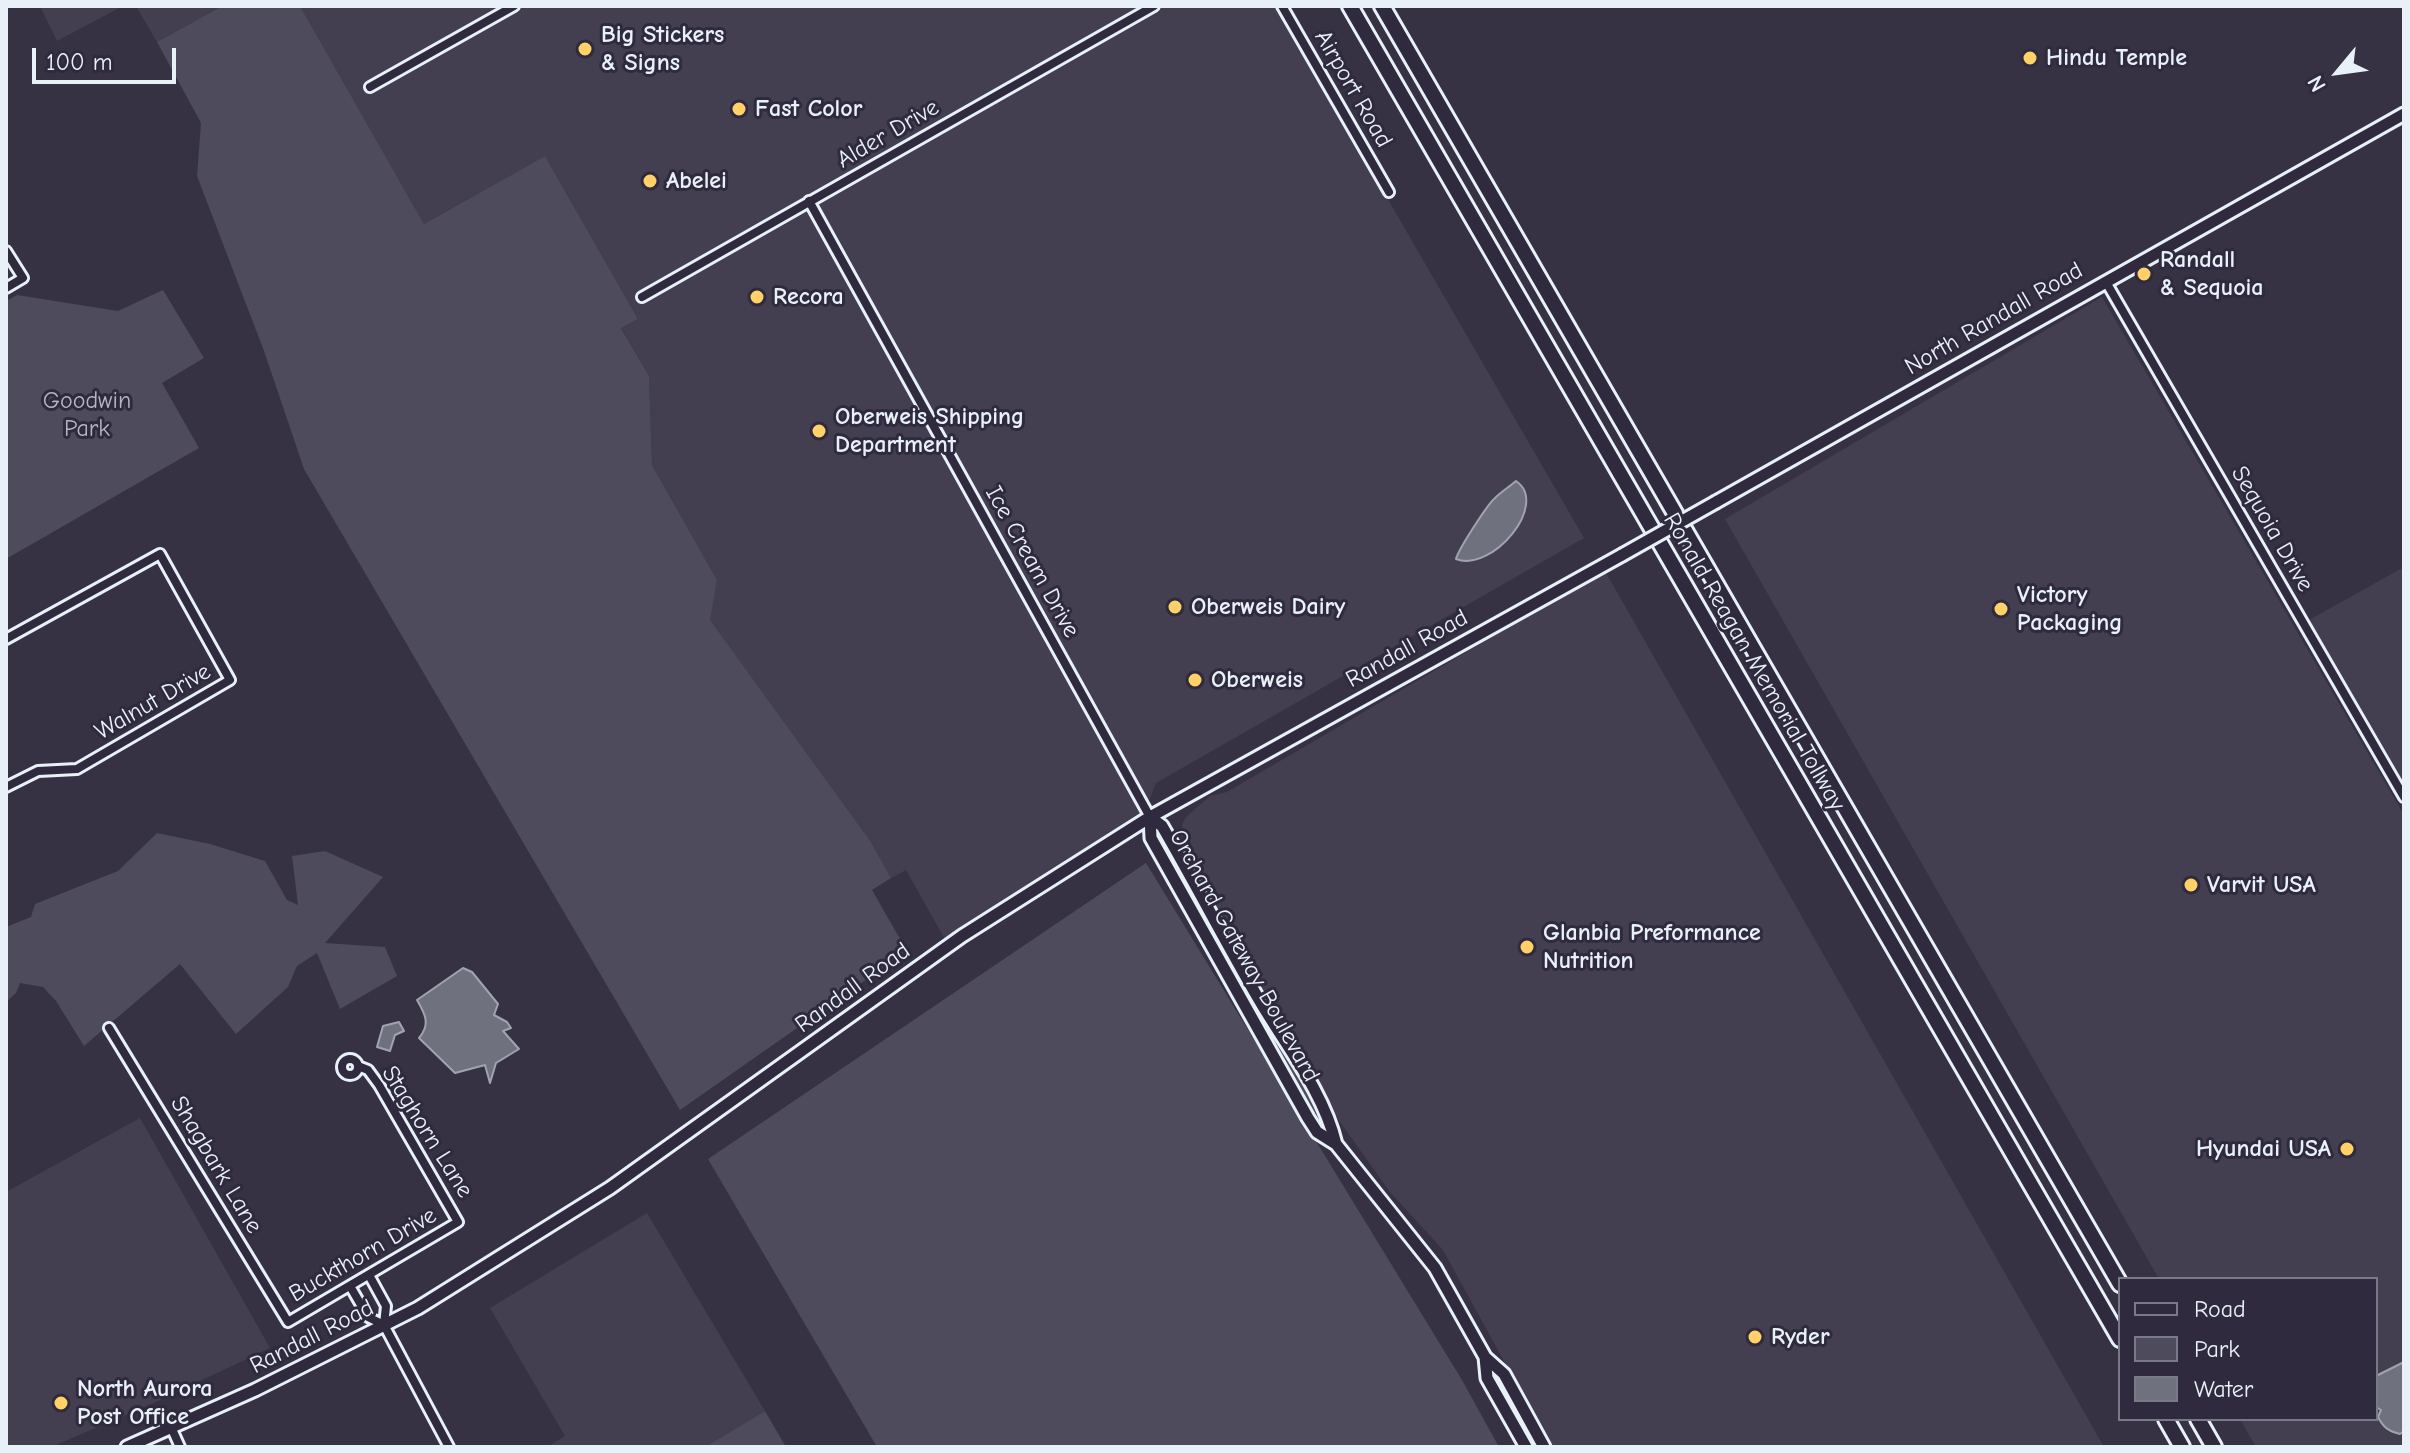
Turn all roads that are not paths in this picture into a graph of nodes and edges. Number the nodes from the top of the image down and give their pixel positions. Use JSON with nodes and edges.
{"nodes":[{"id":1,"x":514,"y":6,"type":"edge"},
{"id":2,"x":1154,"y":6,"type":"edge"},
{"id":3,"x":1282,"y":6,"type":"edge"},
{"id":4,"x":1350,"y":6,"type":"edge"},
{"id":5,"x":1382,"y":6,"type":"edge"},
{"id":6,"x":370,"y":87,"type":"dead end"},
{"id":7,"x":2404,"y":114,"type":"edge"},
{"id":8,"x":1389,"y":192,"type":"dead end"},
{"id":9,"x":809,"y":201,"type":"junction"},
{"id":10,"x":6,"y":251,"type":"edge"},
{"id":11,"x":2106,"y":282,"type":"junction"},
{"id":12,"x":6,"y":288,"type":"edge"},
{"id":13,"x":642,"y":297,"type":"dead end"},
{"id":14,"x":1607,"y":564,"type":"joint"},
{"id":15,"x":6,"y":639,"type":"edge"},
{"id":16,"x":6,"y":787,"type":"edge"},
{"id":17,"x":2404,"y":797,"type":"edge"},
{"id":18,"x":1150,"y":817,"type":"junction"},
{"id":19,"x":109,"y":1028,"type":"dead end"},
{"id":20,"x":358,"y":1066,"type":"dead end"},
{"id":21,"x":1336,"y":1144,"type":"junction"},
{"id":22,"x":458,"y":1222,"type":"joint"},
{"id":23,"x":369,"y":1275,"type":"junction"},
{"id":24,"x":2118,"y":1281,"type":"edge"},
{"id":25,"x":350,"y":1286,"type":"junction"},
{"id":26,"x":288,"y":1322,"type":"joint"},
{"id":27,"x":384,"y":1325,"type":"junction"},
{"id":28,"x":2118,"y":1336,"type":"edge"},
{"id":29,"x":1485,"y":1357,"type":"junction"},
{"id":30,"x":2167,"y":1421,"type":"edge"},
{"id":31,"x":2199,"y":1421,"type":"edge"},
{"id":32,"x":171,"y":1427,"type":"junction"},
{"id":33,"x":127,"y":1447,"type":"edge"},
{"id":34,"x":180,"y":1447,"type":"edge"},
{"id":35,"x":449,"y":1447,"type":"edge"},
{"id":36,"x":1526,"y":1447,"type":"edge"},
{"id":37,"x":1544,"y":1447,"type":"edge"},
{"id":38,"x":2182,"y":1447,"type":"edge"},
{"id":39,"x":2214,"y":1447,"type":"edge"}],
"edges":[{"from":1,"to":6,"type":"street"},
{"from":2,"to":9,"type":"street","name":"Alder Drive"},
{"from":3,"to":8,"type":"street","name":"Airport Road"},
{"from":4,"to":28,"type":"highway","name":"Ronald Reagan Memorial Tollway"},
{"from":5,"to":24,"type":"highway","name":"Ronald Reagan Memorial Tollway"},
{"from":7,"to":11,"type":"main road","name":"North Randall Road"},
{"from":9,"to":13,"type":"street","name":"Alder Drive"},
{"from":9,"to":18,"type":"street","name":"Ice Cream Drive"},
{"from":10,"to":12,"type":"street"},
{"from":11,"to":14,"type":"main road","name":"North Randall Road","bridge":true},
{"from":11,"to":17,"type":"street","name":"Sequoia Drive"},
{"from":14,"to":18,"type":"main road","name":"Randall Road"},
{"from":15,"to":16,"type":"street","name":"Walnut Drive"},
{"from":18,"to":21,"type":"main road","name":"Orchard Gateway Boulevard"},
{"from":18,"to":21,"type":"main road","name":"Orchard Gateway Boulevard"},
{"from":18,"to":27,"type":"main road","name":"Randall Road"},
{"from":19,"to":26,"type":"street","name":"Shagbark Lane"},
{"from":20,"to":22,"type":"street","name":"Staghorn Lane"},
{"from":21,"to":29,"type":"main road","name":"Orchard Gateway Boulevard"},
{"from":22,"to":23,"type":"street","name":"Buckthorn Drive"},
{"from":23,"to":25,"type":"street","name":"Buckthorn Drive"},
{"from":23,"to":27,"type":"street"},
{"from":25,"to":26,"type":"street","name":"Buckthorn Drive"},
{"from":25,"to":27,"type":"street"},
{"from":27,"to":32,"type":"main road","name":"Randall Road"},
{"from":27,"to":35,"type":"street"},
{"from":29,"to":36,"type":"main road","name":"Orchard Gateway Boulevard"},
{"from":29,"to":37,"type":"main road","name":"Orchard Gateway Boulevard"},
{"from":30,"to":38,"type":"highway"},
{"from":31,"to":39,"type":"highway"},
{"from":32,"to":33,"type":"main road","name":"Randall Road"},
{"from":32,"to":34,"type":"street"}]}
